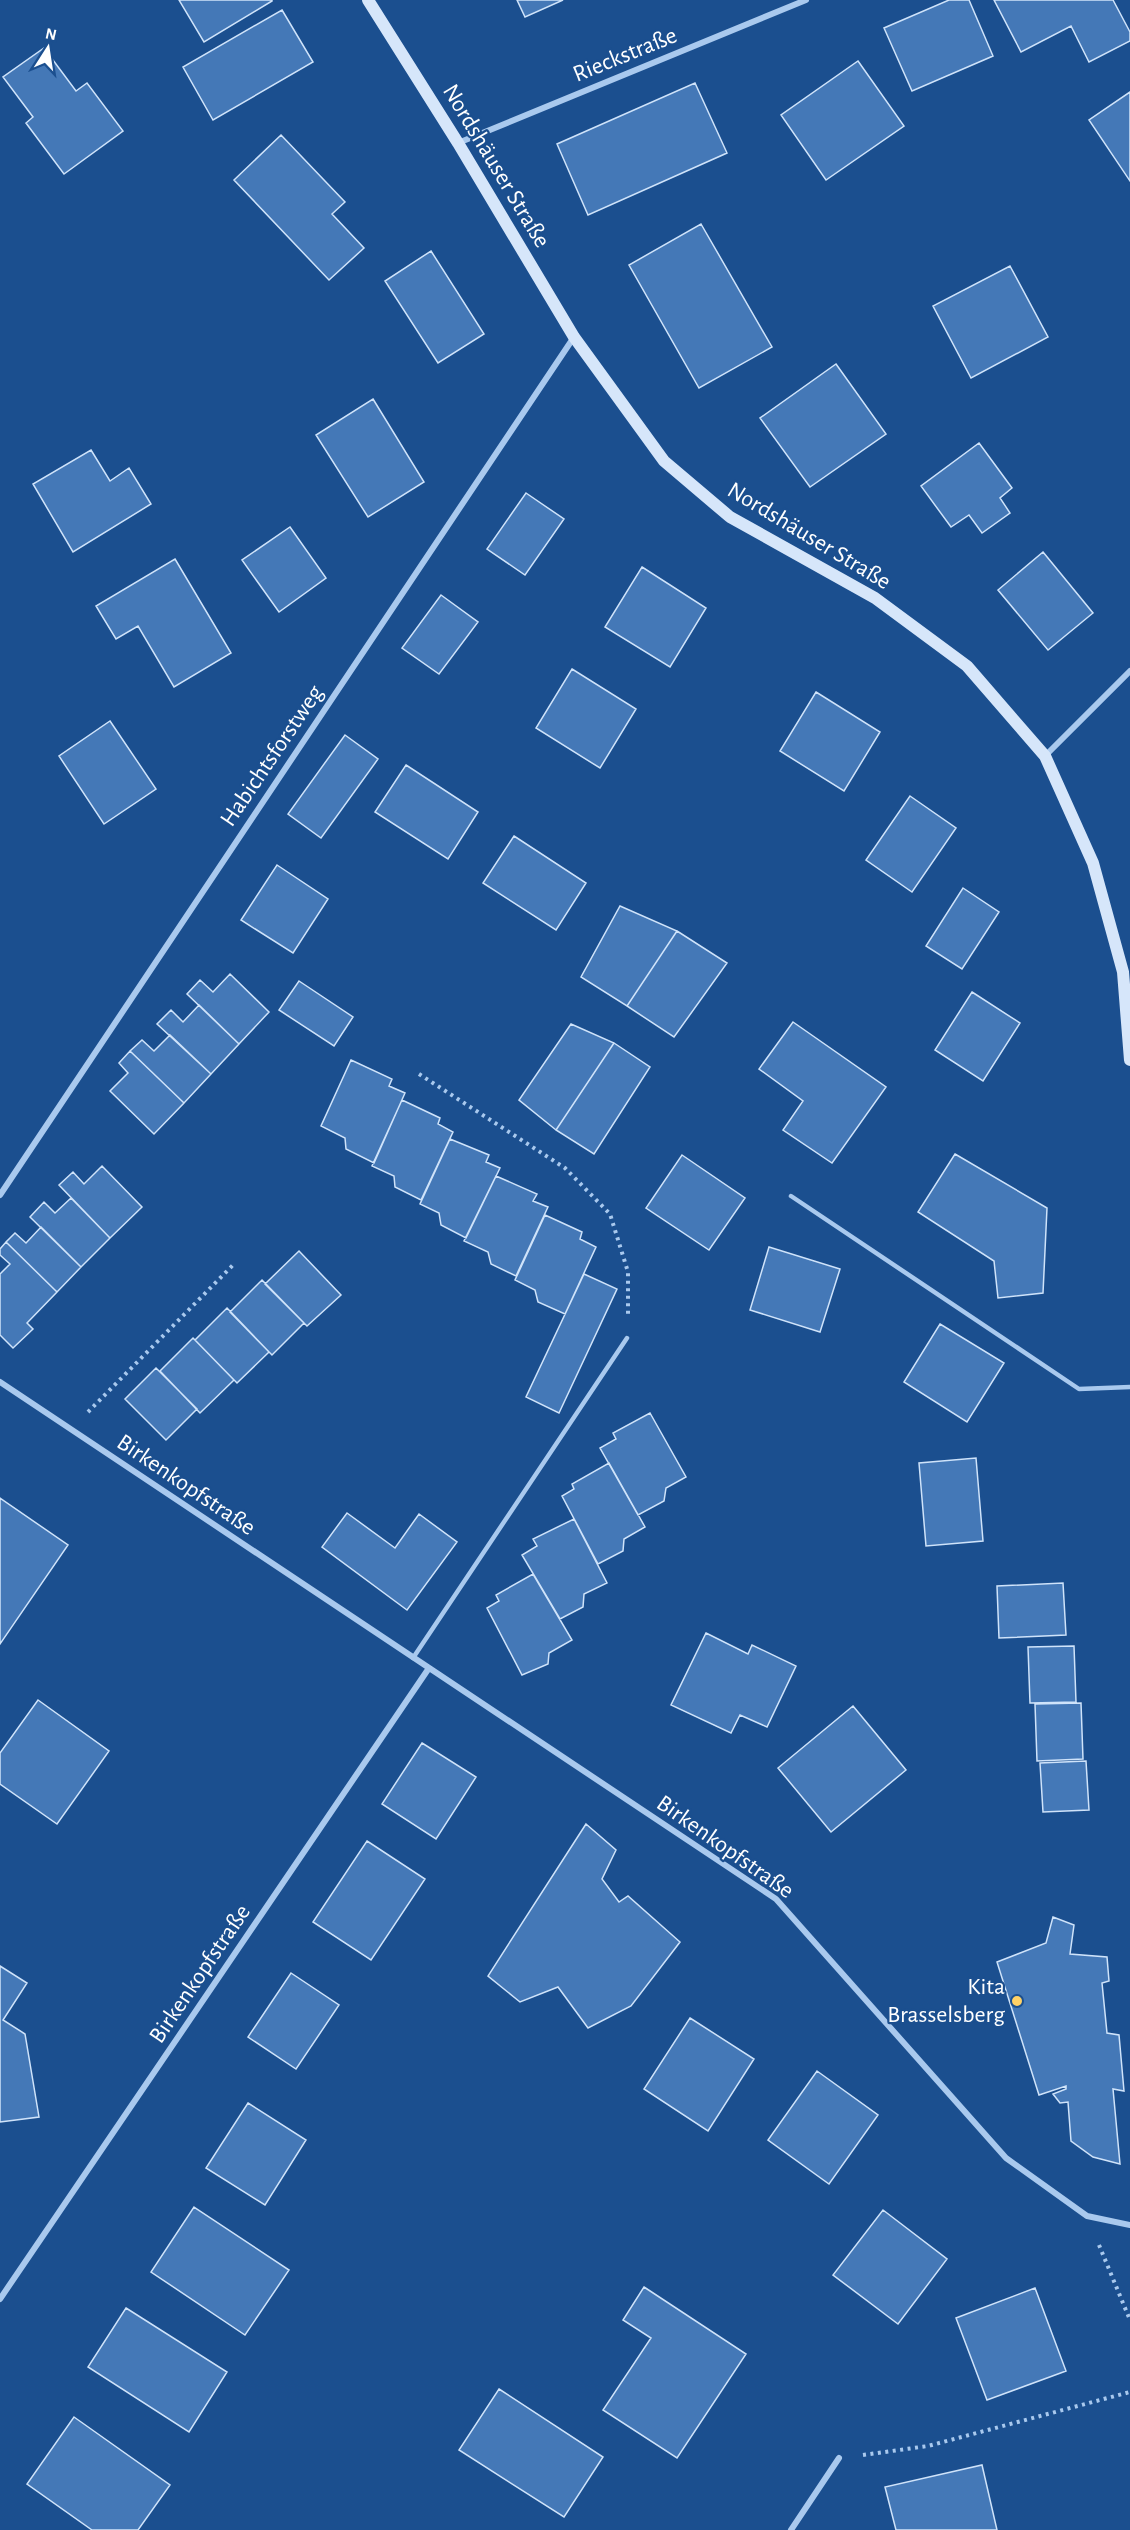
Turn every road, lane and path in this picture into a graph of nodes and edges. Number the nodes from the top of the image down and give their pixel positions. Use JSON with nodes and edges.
{"nodes":[{"id":1,"x":368,"y":0,"type":"edge"},
{"id":2,"x":806,"y":0,"type":"edge"},
{"id":3,"x":458,"y":143,"type":"junction"},
{"id":4,"x":574,"y":337,"type":"junction"},
{"id":5,"x":1130,"y":671,"type":"edge"},
{"id":6,"x":1045,"y":756,"type":"junction"},
{"id":7,"x":1130,"y":1060,"type":"edge"},
{"id":8,"x":419,"y":1074,"type":"dead end"},
{"id":9,"x":0,"y":1195,"type":"edge"},
{"id":10,"x":791,"y":1196,"type":"dead end"},
{"id":11,"x":233,"y":1266,"type":"dead end"},
{"id":12,"x":627,"y":1338,"type":"joint"},
{"id":13,"x":0,"y":1382,"type":"edge"},
{"id":14,"x":1130,"y":1387,"type":"edge"},
{"id":15,"x":71,"y":1430,"type":"junction"},
{"id":16,"x":413,"y":1658,"type":"junction"},
{"id":17,"x":429,"y":1668,"type":"junction"},
{"id":18,"x":1087,"y":2216,"type":"junction"},
{"id":19,"x":1130,"y":2225,"type":"edge"},
{"id":20,"x":0,"y":2299,"type":"edge"},
{"id":21,"x":1130,"y":2320,"type":"edge"},
{"id":22,"x":1130,"y":2392,"type":"edge"},
{"id":23,"x":839,"y":2458,"type":"joint"},
{"id":24,"x":791,"y":2530,"type":"edge"}],
"edges":[{"from":1,"to":3,"type":"street","name":"Nordshäuser Straße"},
{"from":2,"to":3,"type":"street","name":"Rieckstraße"},
{"from":3,"to":4,"type":"street","name":"Nordshäuser Straße"},
{"from":4,"to":6,"type":"street","name":"Nordshäuser Straße"},
{"from":4,"to":9,"type":"street","name":"Habichtsforstweg"},
{"from":5,"to":6,"type":"street"},
{"from":6,"to":7,"type":"street","name":"Nordshäuser Straße"},
{"from":8,"to":12,"type":"path"},
{"from":10,"to":14,"type":"lane"},
{"from":11,"to":15,"type":"path"},
{"from":12,"to":16,"type":"lane"},
{"from":13,"to":15,"type":"street","name":"Birkenkopfstraße"},
{"from":15,"to":16,"type":"street","name":"Birkenkopfstraße"},
{"from":16,"to":17,"type":"street","name":"Birkenkopfstraße"},
{"from":17,"to":18,"type":"street","name":"Birkenkopfstraße"},
{"from":17,"to":20,"type":"street","name":"Birkenkopfstraße"},
{"from":18,"to":19,"type":"street","name":"Birkenkopfstraße"},
{"from":18,"to":21,"type":"path"},
{"from":22,"to":23,"type":"path"},
{"from":23,"to":24,"type":"street"}]}
